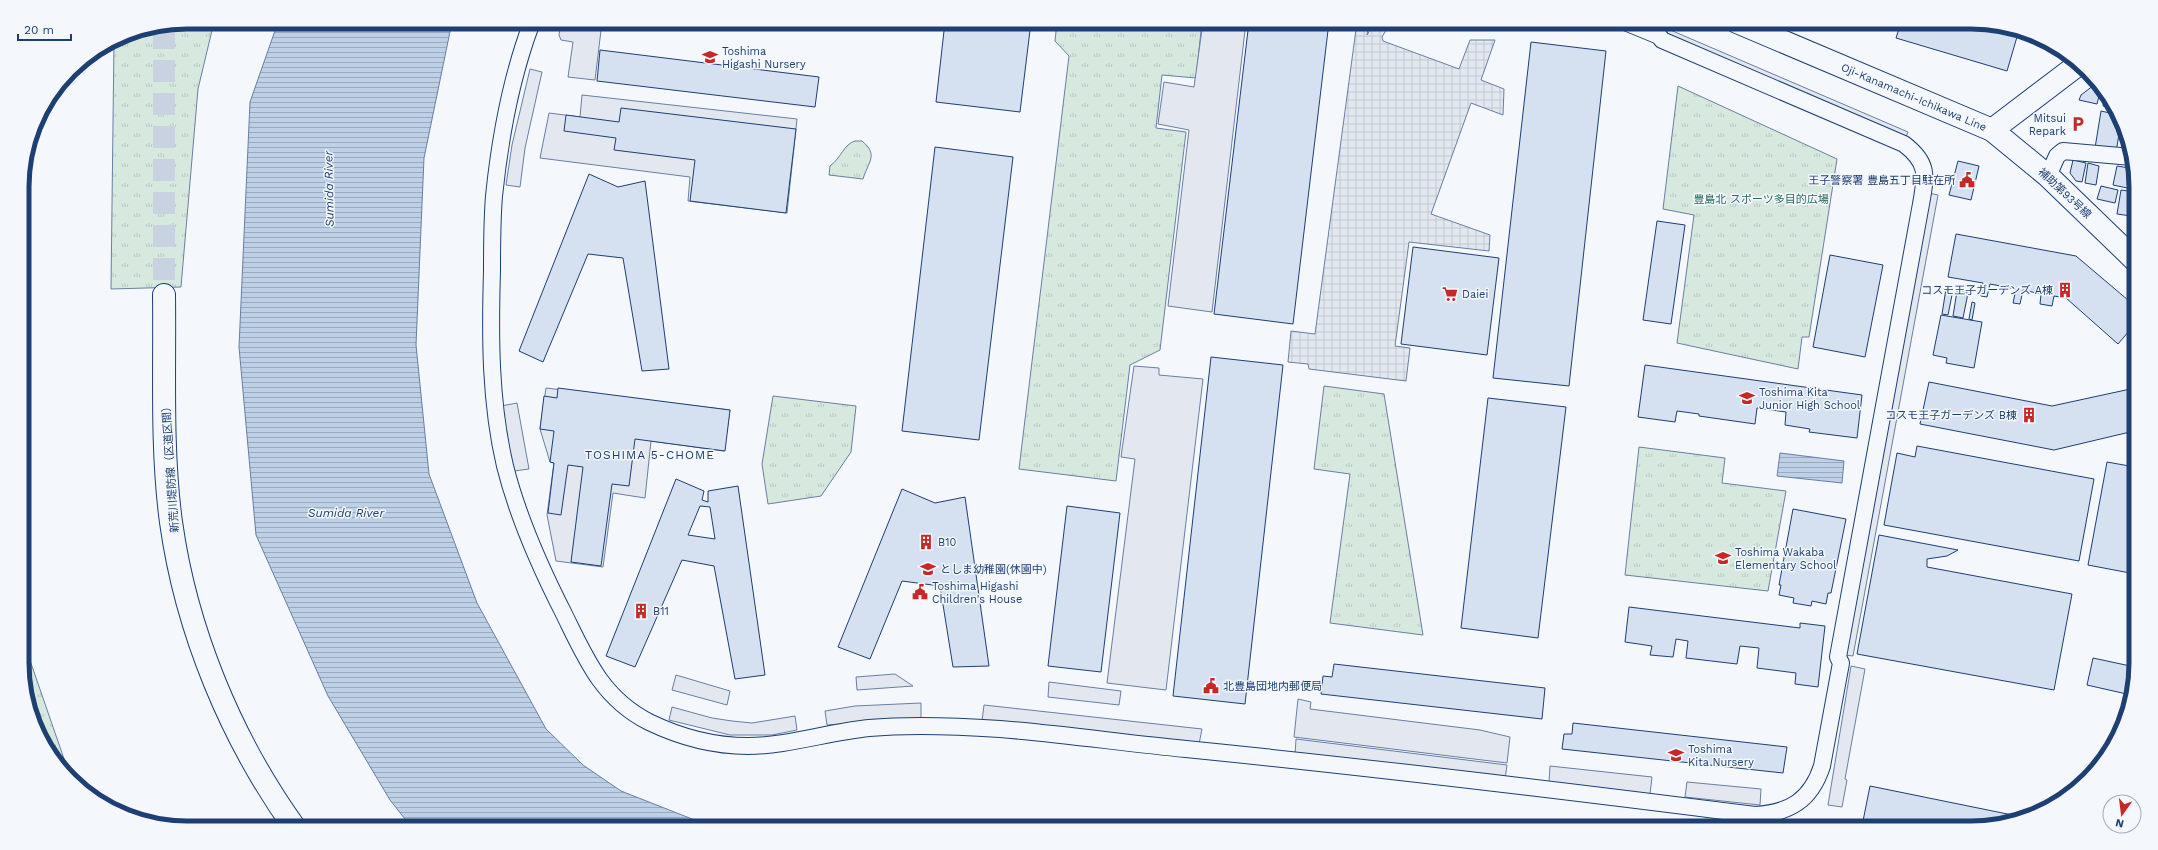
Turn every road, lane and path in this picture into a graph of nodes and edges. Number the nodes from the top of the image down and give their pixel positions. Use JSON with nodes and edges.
{"nodes":[{"id":1,"x":530,"y":29,"type":"edge"},
{"id":2,"x":1642,"y":29,"type":"edge"},
{"id":3,"x":1754,"y":29,"type":"edge"},
{"id":4,"x":2074,"y":68,"type":"edge"},
{"id":5,"x":1992,"y":130,"type":"junction"},
{"id":6,"x":2126,"y":157,"type":"edge"},
{"id":7,"x":2048,"y":176,"type":"junction"},
{"id":8,"x":2129,"y":254,"type":"edge"},
{"id":9,"x":164,"y":294,"type":"tunnel mouth"},
{"id":10,"x":290,"y":821,"type":"edge"}],
"edges":[{"from":1,"to":2,"type":"street"},
{"from":3,"to":5,"type":"street","name":"Oji-Kanamachi-Ichikawa Line"},
{"from":4,"to":5,"type":"street","name":"Oji-Kanamachi-Ichikawa Line"},
{"from":5,"to":7,"type":"street","name":"補助第93号線"},
{"from":6,"to":7,"type":"street"},
{"from":7,"to":8,"type":"street","name":"補助第93号線"},
{"from":9,"to":10,"type":"street","name":"新荒川堤防線（区道区間）"}]}
